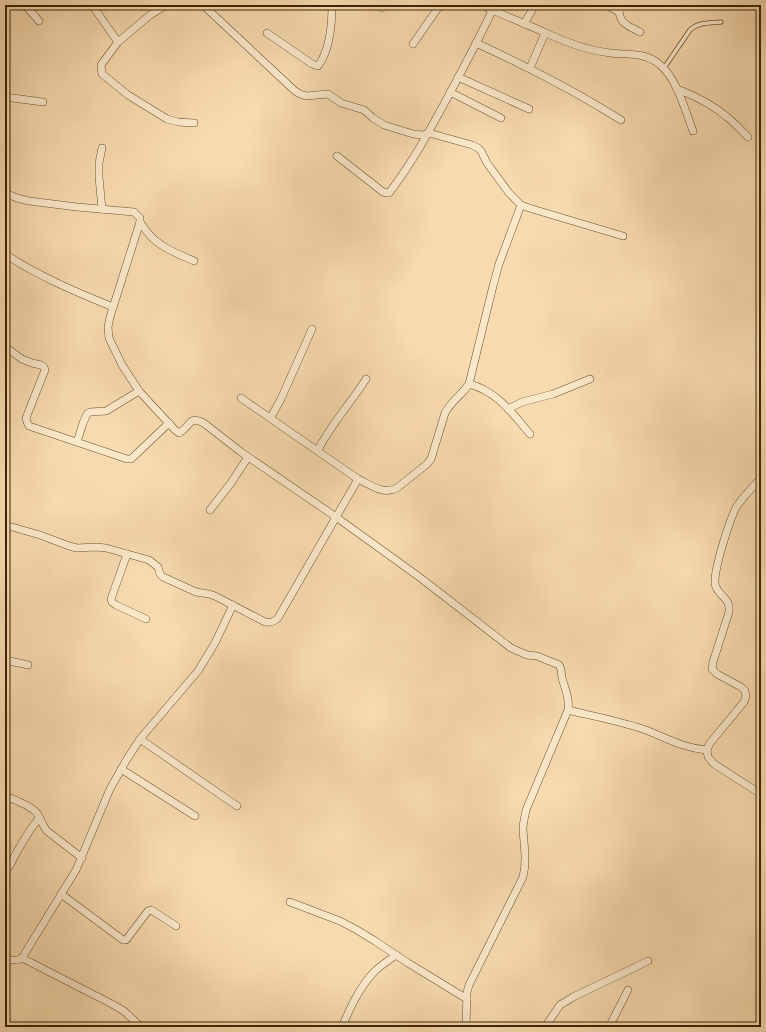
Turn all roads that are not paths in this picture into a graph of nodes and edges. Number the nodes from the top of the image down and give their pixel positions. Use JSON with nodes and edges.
{"nodes":[{"id":1,"x":26,"y":5,"type":"edge"},
{"id":2,"x":92,"y":5,"type":"edge"},
{"id":3,"x":166,"y":5,"type":"edge"},
{"id":4,"x":204,"y":5,"type":"edge"},
{"id":5,"x":332,"y":5,"type":"edge"},
{"id":6,"x":440,"y":5,"type":"edge"},
{"id":7,"x":484,"y":5,"type":"edge"},
{"id":8,"x":535,"y":5,"type":"edge"},
{"id":9,"x":606,"y":5,"type":"edge"},
{"id":10,"x":619,"y":9,"type":"edge"},
{"id":11,"x":492,"y":11,"type":"junction"},
{"id":12,"x":39,"y":21,"type":"dead end"},
{"id":13,"x":721,"y":22,"type":"dead end"},
{"id":14,"x":524,"y":24,"type":"junction"},
{"id":15,"x":640,"y":32,"type":"dead end"},
{"id":16,"x":267,"y":33,"type":"dead end"},
{"id":17,"x":546,"y":33,"type":"junction"},
{"id":18,"x":118,"y":42,"type":"junction"},
{"id":19,"x":476,"y":43,"type":"junction"},
{"id":20,"x":413,"y":44,"type":"dead end"},
{"id":21,"x":530,"y":68,"type":"junction"},
{"id":22,"x":664,"y":68,"type":"junction"},
{"id":23,"x":458,"y":77,"type":"junction"},
{"id":24,"x":677,"y":89,"type":"junction"},
{"id":25,"x":450,"y":92,"type":"junction"},
{"id":26,"x":5,"y":97,"type":"edge"},
{"id":27,"x":43,"y":102,"type":"dead end"},
{"id":28,"x":529,"y":109,"type":"dead end"},
{"id":29,"x":501,"y":118,"type":"dead end"},
{"id":30,"x":621,"y":120,"type":"dead end"},
{"id":31,"x":194,"y":123,"type":"dead end"},
{"id":32,"x":693,"y":131,"type":"dead end"},
{"id":33,"x":429,"y":133,"type":"junction"},
{"id":34,"x":748,"y":137,"type":"dead end"},
{"id":35,"x":102,"y":148,"type":"dead end"},
{"id":36,"x":337,"y":156,"type":"dead end"},
{"id":37,"x":5,"y":193,"type":"edge"},
{"id":38,"x":521,"y":205,"type":"junction"},
{"id":39,"x":102,"y":209,"type":"junction"},
{"id":40,"x":140,"y":222,"type":"junction"},
{"id":41,"x":623,"y":236,"type":"dead end"},
{"id":42,"x":5,"y":254,"type":"edge"},
{"id":43,"x":194,"y":261,"type":"dead end"},
{"id":44,"x":112,"y":307,"type":"junction"},
{"id":45,"x":312,"y":329,"type":"dead end"},
{"id":46,"x":5,"y":347,"type":"edge"},
{"id":47,"x":366,"y":379,"type":"dead end"},
{"id":48,"x":590,"y":379,"type":"dead end"},
{"id":49,"x":469,"y":384,"type":"junction"},
{"id":50,"x":139,"y":391,"type":"junction"},
{"id":51,"x":241,"y":398,"type":"dead end"},
{"id":52,"x":508,"y":409,"type":"junction"},
{"id":53,"x":271,"y":417,"type":"junction"},
{"id":54,"x":169,"y":423,"type":"junction"},
{"id":55,"x":530,"y":434,"type":"dead end"},
{"id":56,"x":77,"y":442,"type":"junction"},
{"id":57,"x":318,"y":450,"type":"junction"},
{"id":58,"x":248,"y":457,"type":"junction"},
{"id":59,"x":358,"y":478,"type":"junction"},
{"id":60,"x":761,"y":478,"type":"edge"},
{"id":61,"x":210,"y":510,"type":"dead end"},
{"id":62,"x":336,"y":518,"type":"junction"},
{"id":63,"x":5,"y":525,"type":"edge"},
{"id":64,"x":127,"y":554,"type":"junction"},
{"id":65,"x":233,"y":606,"type":"junction"},
{"id":66,"x":146,"y":619,"type":"dead end"},
{"id":67,"x":5,"y":660,"type":"edge"},
{"id":68,"x":28,"y":665,"type":"dead end"},
{"id":69,"x":568,"y":710,"type":"junction"},
{"id":70,"x":140,"y":739,"type":"junction"},
{"id":71,"x":707,"y":750,"type":"junction"},
{"id":72,"x":121,"y":769,"type":"junction"},
{"id":73,"x":761,"y":794,"type":"edge"},
{"id":74,"x":5,"y":796,"type":"edge"},
{"id":75,"x":237,"y":806,"type":"dead end"},
{"id":76,"x":195,"y":816,"type":"dead end"},
{"id":77,"x":39,"y":818,"type":"junction"},
{"id":78,"x":82,"y":858,"type":"junction"},
{"id":79,"x":9,"y":867,"type":"dead end"},
{"id":80,"x":61,"y":894,"type":"junction"},
{"id":81,"x":290,"y":902,"type":"dead end"},
{"id":82,"x":176,"y":926,"type":"dead end"},
{"id":83,"x":396,"y":955,"type":"junction"},
{"id":84,"x":22,"y":958,"type":"junction"},
{"id":85,"x":5,"y":960,"type":"edge"},
{"id":86,"x":648,"y":961,"type":"dead end"},
{"id":87,"x":628,"y":990,"type":"dead end"},
{"id":88,"x":467,"y":998,"type":"junction"},
{"id":89,"x":141,"y":1027,"type":"edge"},
{"id":90,"x":342,"y":1027,"type":"edge"},
{"id":91,"x":466,"y":1027,"type":"edge"},
{"id":92,"x":546,"y":1027,"type":"edge"},
{"id":93,"x":609,"y":1027,"type":"edge"}],
"edges":[{"from":1,"to":12,"type":"street"},
{"from":2,"to":18,"type":"street"},
{"from":3,"to":18,"type":"street"},
{"from":4,"to":33,"type":"street"},
{"from":5,"to":16,"type":"street"},
{"from":6,"to":20,"type":"street"},
{"from":7,"to":11,"type":"street"},
{"from":8,"to":14,"type":"street"},
{"from":9,"to":10,"type":"street"},
{"from":10,"to":15,"type":"street"},
{"from":11,"to":14,"type":"street"},
{"from":11,"to":19,"type":"street"},
{"from":13,"to":22,"type":"lane"},
{"from":14,"to":17,"type":"street"},
{"from":17,"to":21,"type":"street"},
{"from":17,"to":22,"type":"street"},
{"from":18,"to":31,"type":"street"},
{"from":19,"to":21,"type":"street"},
{"from":19,"to":23,"type":"street"},
{"from":21,"to":30,"type":"street"},
{"from":22,"to":24,"type":"street"},
{"from":23,"to":25,"type":"street"},
{"from":23,"to":28,"type":"street"},
{"from":24,"to":32,"type":"street"},
{"from":24,"to":34,"type":"street"},
{"from":25,"to":29,"type":"street"},
{"from":25,"to":33,"type":"street"},
{"from":26,"to":27,"type":"street"},
{"from":33,"to":36,"type":"street"},
{"from":33,"to":38,"type":"street"},
{"from":35,"to":39,"type":"street"},
{"from":37,"to":39,"type":"street"},
{"from":38,"to":41,"type":"street"},
{"from":38,"to":49,"type":"street"},
{"from":39,"to":40,"type":"street"},
{"from":40,"to":43,"type":"street"},
{"from":40,"to":44,"type":"street"},
{"from":42,"to":44,"type":"street"},
{"from":44,"to":50,"type":"street"},
{"from":45,"to":53,"type":"street"},
{"from":46,"to":56,"type":"street"},
{"from":47,"to":57,"type":"street"},
{"from":48,"to":52,"type":"street"},
{"from":49,"to":52,"type":"street"},
{"from":49,"to":59,"type":"street"},
{"from":50,"to":54,"type":"street"},
{"from":50,"to":56,"type":"street"},
{"from":51,"to":53,"type":"street"},
{"from":52,"to":55,"type":"street"},
{"from":53,"to":57,"type":"street"},
{"from":54,"to":56,"type":"street"},
{"from":54,"to":58,"type":"street"},
{"from":57,"to":59,"type":"street"},
{"from":58,"to":61,"type":"street"},
{"from":58,"to":62,"type":"street"},
{"from":59,"to":62,"type":"street"},
{"from":60,"to":71,"type":"street"},
{"from":62,"to":65,"type":"street"},
{"from":62,"to":69,"type":"street"},
{"from":63,"to":64,"type":"street"},
{"from":64,"to":65,"type":"street"},
{"from":64,"to":66,"type":"street"},
{"from":65,"to":70,"type":"street"},
{"from":67,"to":68,"type":"street"},
{"from":69,"to":71,"type":"street"},
{"from":69,"to":88,"type":"street"},
{"from":70,"to":72,"type":"street"},
{"from":70,"to":75,"type":"street"},
{"from":71,"to":73,"type":"street"},
{"from":72,"to":76,"type":"street"},
{"from":72,"to":78,"type":"street"},
{"from":74,"to":77,"type":"street"},
{"from":77,"to":78,"type":"street"},
{"from":77,"to":79,"type":"street"},
{"from":78,"to":80,"type":"street"},
{"from":80,"to":82,"type":"street"},
{"from":80,"to":84,"type":"street"},
{"from":81,"to":83,"type":"street"},
{"from":83,"to":88,"type":"street"},
{"from":83,"to":90,"type":"street"},
{"from":84,"to":85,"type":"street"},
{"from":84,"to":89,"type":"street"},
{"from":86,"to":92,"type":"street"},
{"from":87,"to":93,"type":"street"},
{"from":88,"to":91,"type":"street"}]}
